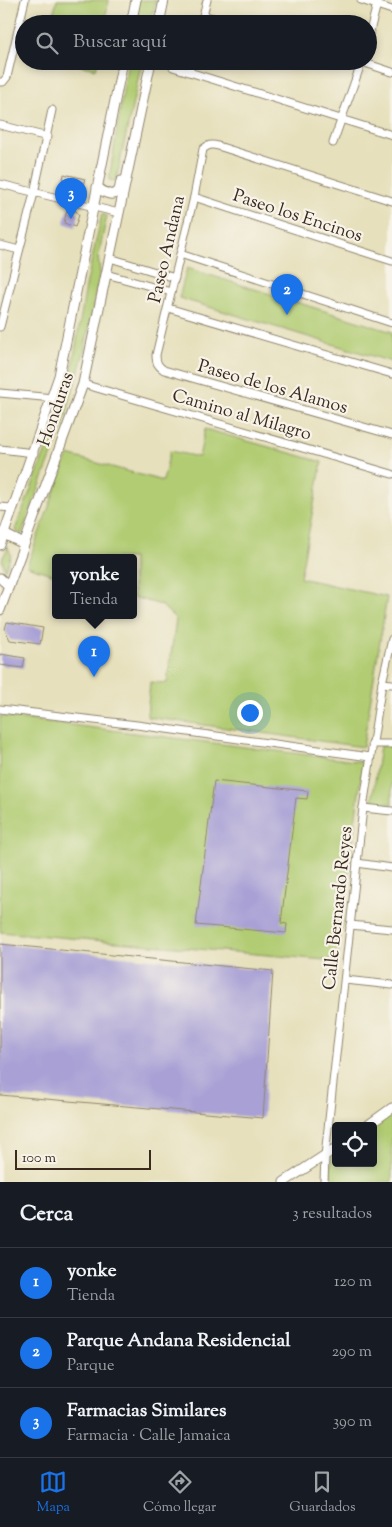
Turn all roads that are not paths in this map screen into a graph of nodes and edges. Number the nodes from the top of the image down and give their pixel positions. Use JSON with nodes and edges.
{"nodes":[{"id":1,"x":25,"y":0,"type":"edge"},
{"id":2,"x":136,"y":0,"type":"edge"},
{"id":3,"x":164,"y":0,"type":"edge"},
{"id":4,"x":206,"y":0,"type":"edge"},
{"id":5,"x":361,"y":0,"type":"edge"},
{"id":6,"x":378,"y":3,"type":"edge"},
{"id":7,"x":392,"y":10,"type":"edge"},
{"id":8,"x":21,"y":15,"type":"edge"},
{"id":9,"x":133,"y":15,"type":"edge"},
{"id":10,"x":161,"y":15,"type":"edge"},
{"id":11,"x":203,"y":15,"type":"edge"},
{"id":12,"x":15,"y":43,"type":"edge"},
{"id":13,"x":377,"y":67,"type":"edge"},
{"id":14,"x":121,"y":70,"type":"edge"},
{"id":15,"x":149,"y":70,"type":"edge"},
{"id":16,"x":183,"y":70,"type":"edge"},
{"id":17,"x":358,"y":70,"type":"edge"},
{"id":18,"x":189,"y":72,"type":"joint"},
{"id":19,"x":392,"y":72,"type":"edge"},
{"id":20,"x":2,"y":82,"type":"edge"},
{"id":21,"x":52,"y":110,"type":"dead end"},
{"id":22,"x":341,"y":119,"type":"junction"},
{"id":23,"x":0,"y":126,"type":"edge"},
{"id":24,"x":137,"y":129,"type":"junction"},
{"id":25,"x":392,"y":135,"type":"edge"},
{"id":26,"x":48,"y":137,"type":"junction"},
{"id":27,"x":333,"y":143,"type":"dead end"},
{"id":28,"x":0,"y":184,"type":"edge"},
{"id":29,"x":97,"y":187,"type":"junction"},
{"id":30,"x":34,"y":193,"type":"junction"},
{"id":31,"x":194,"y":197,"type":"junction"},
{"id":32,"x":392,"y":201,"type":"edge"},
{"id":33,"x":93,"y":207,"type":"junction"},
{"id":34,"x":120,"y":213,"type":"junction"},
{"id":35,"x":0,"y":245,"type":"edge"},
{"id":36,"x":19,"y":250,"type":"junction"},
{"id":37,"x":180,"y":254,"type":"junction"},
{"id":38,"x":110,"y":258,"type":"junction"},
{"id":39,"x":392,"y":261,"type":"edge"},
{"id":40,"x":106,"y":274,"type":"junction"},
{"id":41,"x":175,"y":278,"type":"junction"},
{"id":42,"x":171,"y":292,"type":"junction"},
{"id":43,"x":3,"y":302,"type":"edge"},
{"id":44,"x":168,"y":308,"type":"junction"},
{"id":45,"x":392,"y":323,"type":"edge"},
{"id":46,"x":0,"y":327,"type":"edge"},
{"id":47,"x":156,"y":355,"type":"joint"},
{"id":48,"x":392,"y":374,"type":"edge"},
{"id":49,"x":83,"y":384,"type":"junction"},
{"id":50,"x":0,"y":393,"type":"edge"},
{"id":51,"x":53,"y":398,"type":"junction"},
{"id":52,"x":392,"y":435,"type":"edge"},
{"id":53,"x":0,"y":449,"type":"edge"},
{"id":54,"x":34,"y":453,"type":"junction"},
{"id":55,"x":392,"y":474,"type":"edge"},
{"id":56,"x":0,"y":507,"type":"edge"},
{"id":57,"x":12,"y":508,"type":"junction"},
{"id":58,"x":4,"y":534,"type":"junction"},
{"id":59,"x":24,"y":544,"type":"junction"},
{"id":60,"x":0,"y":545,"type":"edge"},
{"id":61,"x":0,"y":578,"type":"edge"},
{"id":62,"x":9,"y":586,"type":"junction"},
{"id":63,"x":0,"y":610,"type":"edge"},
{"id":64,"x":392,"y":639,"type":"edge"},
{"id":65,"x":382,"y":683,"type":"junction"},
{"id":66,"x":392,"y":684,"type":"edge"},
{"id":67,"x":0,"y":709,"type":"edge"},
{"id":68,"x":372,"y":744,"type":"junction"},
{"id":69,"x":392,"y":744,"type":"edge"},
{"id":70,"x":370,"y":757,"type":"junction"},
{"id":71,"x":363,"y":808,"type":"junction"},
{"id":72,"x":392,"y":811,"type":"edge"},
{"id":73,"x":357,"y":864,"type":"junction"},
{"id":74,"x":392,"y":868,"type":"edge"},
{"id":75,"x":350,"y":925,"type":"junction"},
{"id":76,"x":392,"y":929,"type":"edge"},
{"id":77,"x":344,"y":980,"type":"junction"},
{"id":78,"x":392,"y":985,"type":"edge"},
{"id":79,"x":392,"y":1108,"type":"edge"},
{"id":80,"x":373,"y":1122,"type":"edge"},
{"id":81,"x":332,"y":1151,"type":"edge"},
{"id":82,"x":325,"y":1156,"type":"junction"},
{"id":83,"x":284,"y":1182,"type":"edge"},
{"id":84,"x":324,"y":1182,"type":"edge"}],
"edges":[{"from":1,"to":8,"type":"street"},
{"from":2,"to":9,"type":"street"},
{"from":3,"to":10,"type":"street"},
{"from":4,"to":11,"type":"street"},
{"from":5,"to":6,"type":"street"},
{"from":6,"to":7,"type":"street"},
{"from":12,"to":20,"type":"street"},
{"from":13,"to":19,"type":"street"},
{"from":14,"to":29,"type":"street","name":"Honduras"},
{"from":15,"to":24,"type":"street"},
{"from":16,"to":18,"type":"street"},
{"from":17,"to":22,"type":"street"},
{"from":18,"to":22,"type":"street"},
{"from":21,"to":26,"type":"street"},
{"from":22,"to":25,"type":"street"},
{"from":22,"to":27,"type":"street"},
{"from":23,"to":26,"type":"street"},
{"from":24,"to":29,"type":"street"},
{"from":24,"to":34,"type":"street","name":"Honduras"},
{"from":26,"to":30,"type":"street"},
{"from":28,"to":30,"type":"street"},
{"from":29,"to":33,"type":"street","name":"Honduras"},
{"from":30,"to":33,"type":"street"},
{"from":30,"to":36,"type":"street"},
{"from":31,"to":32,"type":"street","name":"Paseo Andana"},
{"from":31,"to":37,"type":"street","name":"Paseo Andana"},
{"from":31,"to":39,"type":"street","name":"Paseo los Encinos"},
{"from":33,"to":34,"type":"street"},
{"from":33,"to":51,"type":"street","name":"Honduras"},
{"from":34,"to":38,"type":"street","name":"Honduras"},
{"from":35,"to":36,"type":"street"},
{"from":36,"to":43,"type":"street"},
{"from":37,"to":41,"type":"street","name":"Paseo Andana"},
{"from":37,"to":45,"type":"street"},
{"from":38,"to":40,"type":"street","name":"Honduras"},
{"from":38,"to":41,"type":"street"},
{"from":40,"to":42,"type":"street"},
{"from":40,"to":49,"type":"street","name":"Honduras"},
{"from":41,"to":42,"type":"street","name":"Paseo Andana"},
{"from":42,"to":44,"type":"street","name":"Paseo Andana"},
{"from":43,"to":46,"type":"street"},
{"from":44,"to":47,"type":"street","name":"Paseo Andana"},
{"from":44,"to":48,"type":"street"},
{"from":47,"to":52,"type":"street","name":"Paseo de los Alamos"},
{"from":49,"to":55,"type":"street","name":"Camino al Milagro"},
{"from":49,"to":59,"type":"street","name":"Honduras"},
{"from":50,"to":51,"type":"street"},
{"from":51,"to":54,"type":"street","name":"Honduras"},
{"from":53,"to":54,"type":"street"},
{"from":54,"to":57,"type":"street","name":"Honduras"},
{"from":56,"to":57,"type":"street"},
{"from":57,"to":58,"type":"street","name":"Honduras"},
{"from":58,"to":59,"type":"street"},
{"from":58,"to":60,"type":"street","name":"Honduras"},
{"from":59,"to":62,"type":"street","name":"Honduras"},
{"from":61,"to":62,"type":"street"},
{"from":62,"to":63,"type":"street","name":"Honduras"},
{"from":64,"to":65,"type":"street","name":"Calle Bernardo Reyes"},
{"from":65,"to":66,"type":"street"},
{"from":65,"to":68,"type":"street","name":"Calle Bernardo Reyes"},
{"from":67,"to":70,"type":"street"},
{"from":68,"to":69,"type":"street"},
{"from":68,"to":70,"type":"street","name":"Calle Bernardo Reyes"},
{"from":70,"to":71,"type":"street","name":"Calle Bernardo Reyes"},
{"from":71,"to":72,"type":"street"},
{"from":71,"to":73,"type":"street","name":"Calle Bernardo Reyes"},
{"from":73,"to":74,"type":"street"},
{"from":73,"to":75,"type":"street","name":"Calle Bernardo Reyes"},
{"from":75,"to":76,"type":"street"},
{"from":75,"to":77,"type":"street","name":"Calle Bernardo Reyes"},
{"from":77,"to":78,"type":"street"},
{"from":77,"to":82,"type":"street","name":"Calle Bernardo Reyes"},
{"from":79,"to":80,"type":"street"},
{"from":81,"to":82,"type":"street"},
{"from":82,"to":83,"type":"street"},
{"from":82,"to":84,"type":"street","name":"Calle Bernardo Reyes"}]}
